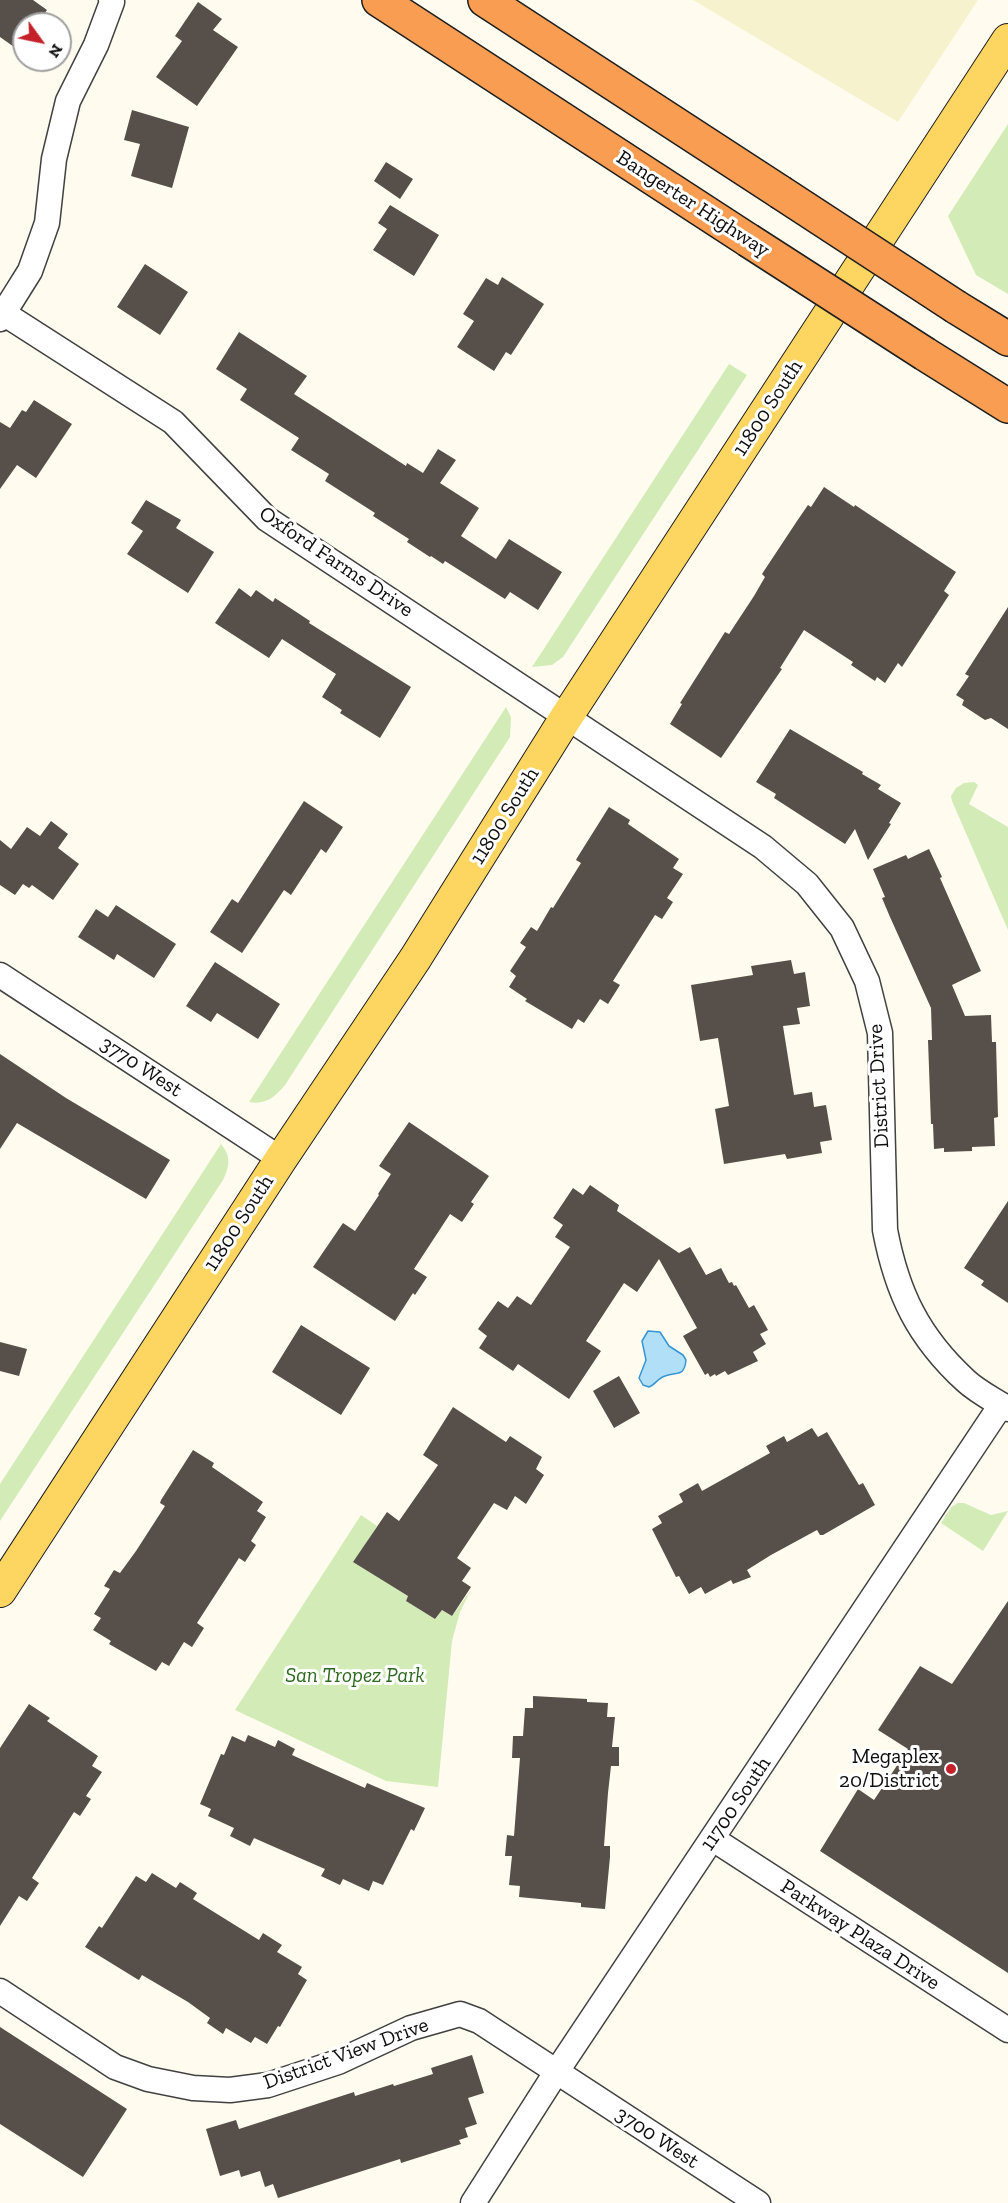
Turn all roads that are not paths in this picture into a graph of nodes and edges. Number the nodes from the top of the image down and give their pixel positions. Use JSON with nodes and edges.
{"nodes":[{"id":1,"x":379,"y":0,"type":"edge"},
{"id":2,"x":485,"y":0,"type":"edge"},
{"id":3,"x":112,"y":1,"type":"edge"},
{"id":4,"x":1008,"y":40,"type":"edge"},
{"id":5,"x":1,"y":314,"type":"edge"},
{"id":6,"x":1008,"y":339,"type":"edge"},
{"id":7,"x":1008,"y":406,"type":"edge"},
{"id":8,"x":567,"y":716,"type":"junction"},
{"id":9,"x":0,"y":975,"type":"edge"},
{"id":10,"x":281,"y":1159,"type":"junction"},
{"id":11,"x":1005,"y":1407,"type":"edge"},
{"id":12,"x":0,"y":1591,"type":"edge"},
{"id":13,"x":713,"y":1839,"type":"junction"},
{"id":14,"x":0,"y":1991,"type":"edge"},
{"id":15,"x":1008,"y":2030,"type":"edge"},
{"id":16,"x":557,"y":2071,"type":"junction"},
{"id":17,"x":473,"y":2203,"type":"edge"},
{"id":18,"x":758,"y":2203,"type":"edge"}],
"edges":[{"from":1,"to":7,"type":"highway","name":"Bangerter Highway","bridge":true},
{"from":2,"to":6,"type":"highway","bridge":true},
{"from":3,"to":5,"type":"street"},
{"from":4,"to":8,"type":"main road","name":"11800 South"},
{"from":5,"to":8,"type":"street","name":"Oxford Farms Drive"},
{"from":8,"to":10,"type":"main road","name":"11800 South"},
{"from":8,"to":11,"type":"street","name":"District Drive"},
{"from":9,"to":10,"type":"street","name":"3770 West"},
{"from":10,"to":12,"type":"main road","name":"11800 South"},
{"from":11,"to":13,"type":"street","name":"11700 South"},
{"from":13,"to":15,"type":"street","name":"Parkway Plaza Drive"},
{"from":13,"to":16,"type":"street","name":"11700 South"},
{"from":14,"to":16,"type":"street","name":"District View Drive"},
{"from":16,"to":17,"type":"street","name":"11700 South"},
{"from":16,"to":18,"type":"street","name":"3700 West"}]}
